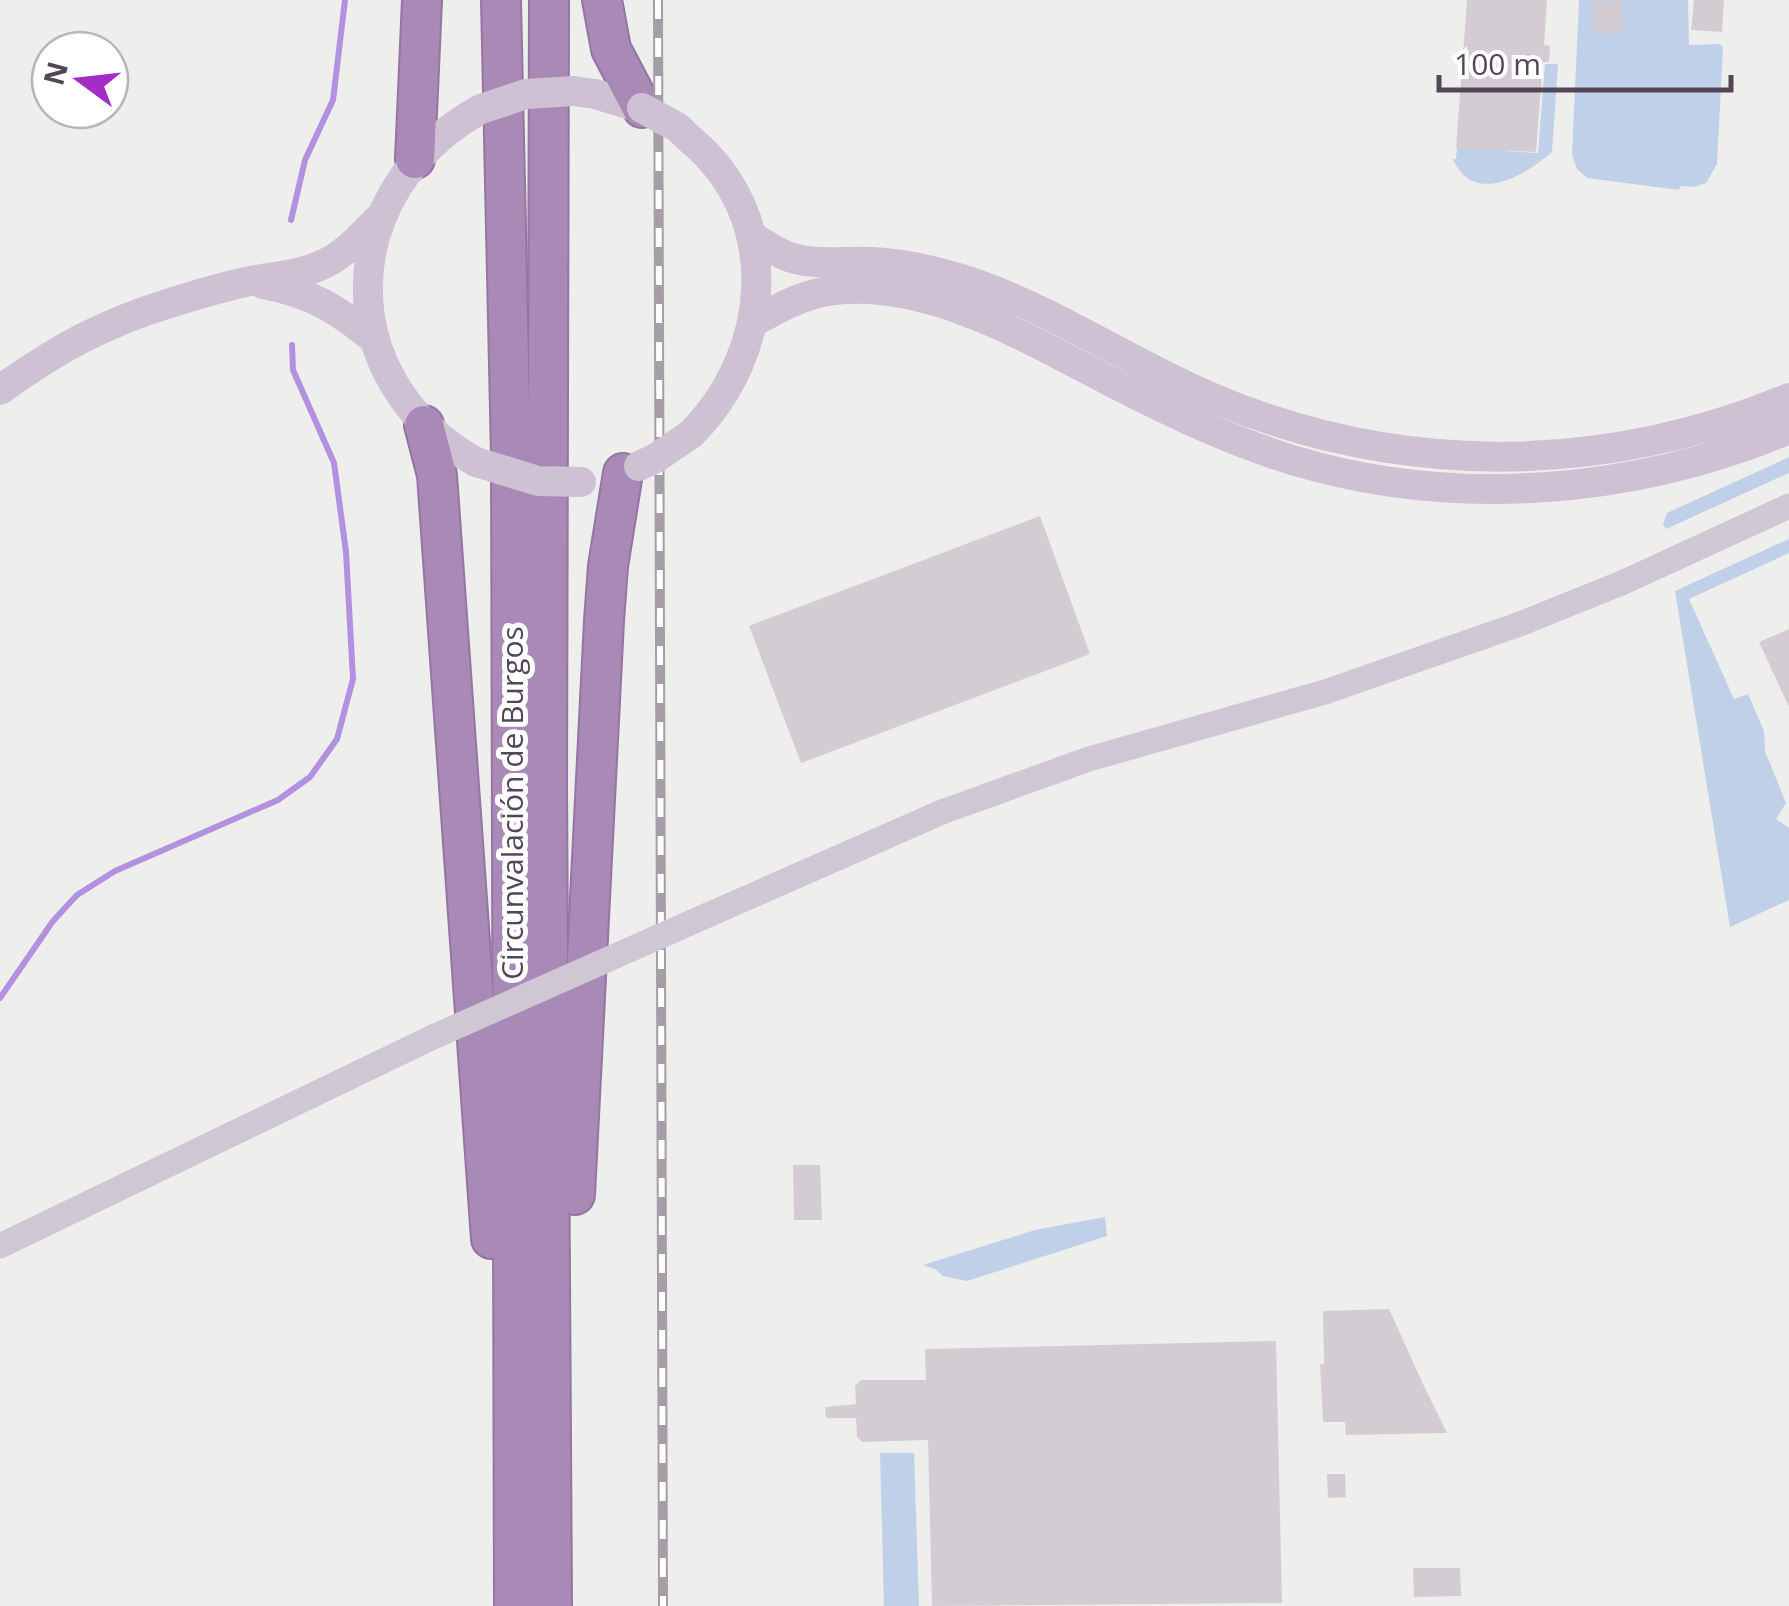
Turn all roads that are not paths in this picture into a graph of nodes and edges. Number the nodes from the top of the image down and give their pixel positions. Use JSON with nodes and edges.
{"nodes":[{"id":1,"x":422,"y":0,"type":"edge"},
{"id":2,"x":501,"y":0,"type":"edge"},
{"id":3,"x":549,"y":0,"type":"edge"},
{"id":4,"x":602,"y":0,"type":"edge"},
{"id":5,"x":642,"y":108,"type":"junction"},
{"id":6,"x":415,"y":160,"type":"junction"},
{"id":7,"x":380,"y":217,"type":"junction"},
{"id":8,"x":751,"y":236,"type":"junction"},
{"id":9,"x":250,"y":281,"type":"junction"},
{"id":10,"x":752,"y":323,"type":"junction"},
{"id":11,"x":375,"y":340,"type":"junction"},
{"id":12,"x":0,"y":390,"type":"edge"},
{"id":13,"x":1789,"y":398,"type":"edge"},
{"id":14,"x":424,"y":425,"type":"junction"},
{"id":15,"x":1789,"y":429,"type":"edge"},
{"id":16,"x":631,"y":469,"type":"junction"},
{"id":17,"x":1789,"y":506,"type":"edge"},
{"id":18,"x":0,"y":1246,"type":"edge"},
{"id":19,"x":514,"y":1535,"type":"junction"},
{"id":20,"x":552,"y":1556,"type":"junction"},
{"id":21,"x":514,"y":1606,"type":"edge"},
{"id":22,"x":552,"y":1606,"type":"edge"}],
"edges":[{"from":1,"to":6,"type":"highway"},
{"from":2,"to":19,"type":"highway","name":"Circunvalación de Burgos"},
{"from":3,"to":20,"type":"highway","name":"Circunvalación de Burgos"},
{"from":4,"to":5,"type":"highway"},
{"from":5,"to":6,"type":"main road","bridge":true},
{"from":5,"to":8,"type":"main road","bridge":true},
{"from":6,"to":7,"type":"main road"},
{"from":7,"to":9,"type":"main road"},
{"from":7,"to":11,"type":"main road"},
{"from":8,"to":10,"type":"main road"},
{"from":8,"to":13,"type":"main road"},
{"from":9,"to":11,"type":"main road"},
{"from":9,"to":12,"type":"main road"},
{"from":10,"to":15,"type":"main road"},
{"from":10,"to":16,"type":"main road","bridge":true},
{"from":11,"to":14,"type":"main road"},
{"from":14,"to":16,"type":"main road","bridge":true},
{"from":14,"to":19,"type":"highway"},
{"from":16,"to":20,"type":"highway"},
{"from":17,"to":18,"type":"street","bridge":true},
{"from":19,"to":21,"type":"highway","name":"Circunvalación de Burgos"},
{"from":20,"to":22,"type":"highway","name":"Circunvalación de Burgos"}]}
